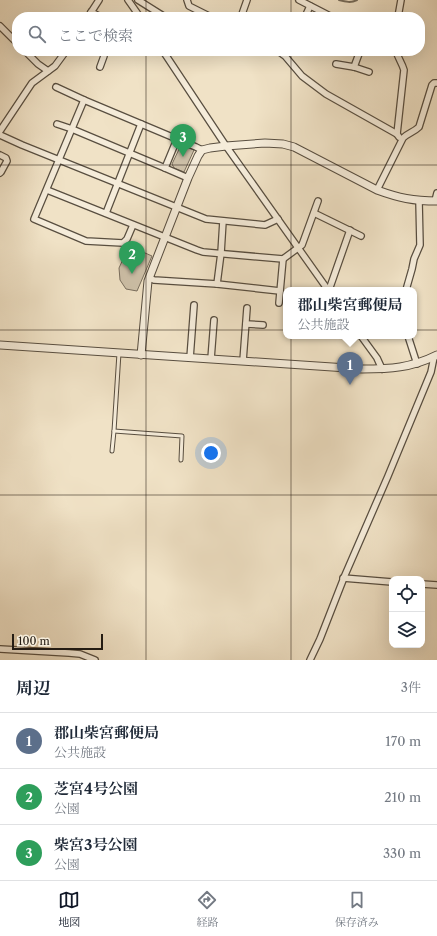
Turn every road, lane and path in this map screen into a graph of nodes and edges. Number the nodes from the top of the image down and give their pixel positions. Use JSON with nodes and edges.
{"nodes":[{"id":1,"x":99,"y":0,"type":"edge"},
{"id":2,"x":128,"y":0,"type":"edge"},
{"id":3,"x":138,"y":0,"type":"edge"},
{"id":4,"x":187,"y":0,"type":"edge"},
{"id":5,"x":247,"y":0,"type":"edge"},
{"id":6,"x":299,"y":0,"type":"edge"},
{"id":7,"x":400,"y":0,"type":"edge"},
{"id":8,"x":310,"y":6,"type":"junction"},
{"id":9,"x":92,"y":12,"type":"edge"},
{"id":10,"x":136,"y":12,"type":"edge"},
{"id":11,"x":157,"y":12,"type":"edge"},
{"id":12,"x":201,"y":12,"type":"edge"},
{"id":13,"x":243,"y":12,"type":"edge"},
{"id":14,"x":307,"y":12,"type":"edge"},
{"id":15,"x":322,"y":12,"type":"edge"},
{"id":16,"x":399,"y":12,"type":"edge"},
{"id":17,"x":0,"y":26,"type":"edge"},
{"id":18,"x":12,"y":38,"type":"edge"},
{"id":19,"x":30,"y":56,"type":"edge"},
{"id":20,"x":63,"y":56,"type":"edge"},
{"id":21,"x":104,"y":56,"type":"edge"},
{"id":22,"x":166,"y":56,"type":"edge"},
{"id":23,"x":285,"y":56,"type":"edge"},
{"id":24,"x":358,"y":56,"type":"edge"},
{"id":25,"x":398,"y":56,"type":"edge"},
{"id":26,"x":336,"y":64,"type":"dead end"},
{"id":27,"x":100,"y":67,"type":"dead end"},
{"id":28,"x":354,"y":67,"type":"junction"},
{"id":29,"x":48,"y":71,"type":"junction"},
{"id":30,"x":369,"y":72,"type":"dead end"},
{"id":31,"x":437,"y":83,"type":"edge"},
{"id":32,"x":56,"y":87,"type":"dead end"},
{"id":33,"x":84,"y":100,"type":"junction"},
{"id":34,"x":2,"y":123,"type":"edge"},
{"id":35,"x":57,"y":124,"type":"dead end"},
{"id":36,"x":141,"y":124,"type":"junction"},
{"id":37,"x":72,"y":129,"type":"junction"},
{"id":38,"x":0,"y":130,"type":"edge"},
{"id":39,"x":397,"y":134,"type":"junction"},
{"id":40,"x":0,"y":135,"type":"edge"},
{"id":41,"x":177,"y":139,"type":"junction"},
{"id":42,"x":402,"y":140,"type":"junction"},
{"id":43,"x":226,"y":146,"type":"junction"},
{"id":44,"x":202,"y":150,"type":"junction"},
{"id":45,"x":130,"y":154,"type":"junction"},
{"id":46,"x":0,"y":155,"type":"edge"},
{"id":47,"x":59,"y":160,"type":"junction"},
{"id":48,"x":165,"y":168,"type":"junction"},
{"id":49,"x":0,"y":173,"type":"edge"},
{"id":50,"x":188,"y":178,"type":"junction"},
{"id":51,"x":118,"y":184,"type":"junction"},
{"id":52,"x":47,"y":190,"type":"junction"},
{"id":53,"x":377,"y":190,"type":"junction"},
{"id":54,"x":437,"y":193,"type":"edge"},
{"id":55,"x":318,"y":201,"type":"dead end"},
{"id":56,"x":419,"y":201,"type":"junction"},
{"id":57,"x":436,"y":201,"type":"edge"},
{"id":58,"x":177,"y":208,"type":"junction"},
{"id":59,"x":106,"y":213,"type":"junction"},
{"id":60,"x":314,"y":213,"type":"junction"},
{"id":61,"x":278,"y":219,"type":"junction"},
{"id":62,"x":223,"y":221,"type":"junction"},
{"id":63,"x":133,"y":224,"type":"junction"},
{"id":64,"x":350,"y":230,"type":"junction"},
{"id":65,"x":361,"y":236,"type":"dead end"},
{"id":66,"x":165,"y":238,"type":"junction"},
{"id":67,"x":298,"y":248,"type":"junction"},
{"id":68,"x":221,"y":253,"type":"junction"},
{"id":69,"x":283,"y":260,"type":"junction"},
{"id":70,"x":149,"y":278,"type":"junction"},
{"id":71,"x":217,"y":284,"type":"junction"},
{"id":72,"x":327,"y":287,"type":"edge"},
{"id":73,"x":330,"y":287,"type":"edge"},
{"id":74,"x":407,"y":287,"type":"edge"},
{"id":75,"x":280,"y":291,"type":"junction"},
{"id":76,"x":279,"y":303,"type":"dead end"},
{"id":77,"x":194,"y":305,"type":"dead end"},
{"id":78,"x":248,"y":308,"type":"dead end"},
{"id":79,"x":214,"y":320,"type":"dead end"},
{"id":80,"x":246,"y":324,"type":"junction"},
{"id":81,"x":263,"y":325,"type":"dead end"},
{"id":82,"x":363,"y":339,"type":"edge"},
{"id":83,"x":409,"y":339,"type":"edge"},
{"id":84,"x":0,"y":345,"type":"edge"},
{"id":85,"x":119,"y":353,"type":"junction"},
{"id":86,"x":141,"y":355,"type":"junction"},
{"id":87,"x":435,"y":356,"type":"edge"},
{"id":88,"x":190,"y":358,"type":"junction"},
{"id":89,"x":211,"y":359,"type":"junction"},
{"id":90,"x":242,"y":362,"type":"junction"},
{"id":91,"x":417,"y":364,"type":"junction"},
{"id":92,"x":382,"y":369,"type":"junction"},
{"id":93,"x":114,"y":430,"type":"junction"},
{"id":94,"x":112,"y":451,"type":"dead end"},
{"id":95,"x":180,"y":460,"type":"dead end"},
{"id":96,"x":343,"y":578,"type":"junction"},
{"id":97,"x":389,"y":582,"type":"edge"},
{"id":98,"x":425,"y":584,"type":"edge"},
{"id":99,"x":437,"y":585,"type":"edge"},
{"id":100,"x":0,"y":649,"type":"edge"},
{"id":101,"x":69,"y":653,"type":"junction"},
{"id":102,"x":68,"y":660,"type":"edge"},
{"id":103,"x":95,"y":660,"type":"edge"},
{"id":104,"x":310,"y":660,"type":"edge"}],
"edges":[{"from":1,"to":9,"type":"street"},
{"from":2,"to":10,"type":"street"},
{"from":3,"to":11,"type":"street"},
{"from":4,"to":12,"type":"street"},
{"from":5,"to":13,"type":"street"},
{"from":6,"to":8,"type":"street"},
{"from":7,"to":16,"type":"street"},
{"from":8,"to":14,"type":"street"},
{"from":8,"to":15,"type":"street"},
{"from":17,"to":18,"type":"street"},
{"from":19,"to":29,"type":"street"},
{"from":20,"to":29,"type":"street"},
{"from":21,"to":27,"type":"street"},
{"from":22,"to":43,"type":"street"},
{"from":23,"to":39,"type":"street"},
{"from":24,"to":28,"type":"street"},
{"from":25,"to":39,"type":"street"},
{"from":26,"to":28,"type":"street"},
{"from":28,"to":30,"type":"street"},
{"from":29,"to":34,"type":"street"},
{"from":31,"to":42,"type":"street"},
{"from":32,"to":33,"type":"street"},
{"from":33,"to":36,"type":"street"},
{"from":33,"to":37,"type":"street"},
{"from":34,"to":38,"type":"street"},
{"from":35,"to":37,"type":"street"},
{"from":36,"to":41,"type":"street"},
{"from":36,"to":45,"type":"street"},
{"from":37,"to":45,"type":"street"},
{"from":37,"to":47,"type":"street"},
{"from":39,"to":42,"type":"street"},
{"from":40,"to":47,"type":"street"},
{"from":41,"to":44,"type":"street"},
{"from":41,"to":48,"type":"street"},
{"from":42,"to":53,"type":"street"},
{"from":43,"to":44,"type":"street"},
{"from":43,"to":53,"type":"street"},
{"from":43,"to":61,"type":"street"},
{"from":44,"to":50,"type":"street"},
{"from":45,"to":48,"type":"street"},
{"from":45,"to":51,"type":"street"},
{"from":46,"to":49,"type":"street"},
{"from":47,"to":51,"type":"street"},
{"from":47,"to":52,"type":"street"},
{"from":48,"to":50,"type":"street"},
{"from":50,"to":58,"type":"street"},
{"from":51,"to":58,"type":"street"},
{"from":51,"to":59,"type":"street"},
{"from":52,"to":59,"type":"street"},
{"from":52,"to":63,"type":"street"},
{"from":53,"to":56,"type":"street"},
{"from":54,"to":57,"type":"street"},
{"from":55,"to":60,"type":"street"},
{"from":56,"to":57,"type":"street"},
{"from":56,"to":74,"type":"street"},
{"from":58,"to":62,"type":"street"},
{"from":58,"to":66,"type":"street"},
{"from":59,"to":63,"type":"street"},
{"from":60,"to":64,"type":"street"},
{"from":60,"to":67,"type":"street"},
{"from":61,"to":62,"type":"street"},
{"from":61,"to":67,"type":"street"},
{"from":62,"to":68,"type":"street"},
{"from":63,"to":66,"type":"street"},
{"from":64,"to":65,"type":"street"},
{"from":64,"to":73,"type":"street"},
{"from":66,"to":68,"type":"street"},
{"from":66,"to":70,"type":"street"},
{"from":67,"to":69,"type":"street"},
{"from":67,"to":72,"type":"street"},
{"from":68,"to":69,"type":"street"},
{"from":68,"to":71,"type":"street"},
{"from":69,"to":75,"type":"street"},
{"from":70,"to":71,"type":"street"},
{"from":70,"to":86,"type":"street"},
{"from":71,"to":75,"type":"street"},
{"from":75,"to":76,"type":"street"},
{"from":77,"to":88,"type":"street"},
{"from":78,"to":80,"type":"street"},
{"from":79,"to":89,"type":"street"},
{"from":80,"to":81,"type":"street"},
{"from":80,"to":90,"type":"street"},
{"from":82,"to":92,"type":"street"},
{"from":83,"to":91,"type":"street"},
{"from":84,"to":85,"type":"street"},
{"from":85,"to":86,"type":"street"},
{"from":85,"to":93,"type":"lane"},
{"from":86,"to":88,"type":"street"},
{"from":87,"to":91,"type":"street"},
{"from":87,"to":96,"type":"street"},
{"from":88,"to":89,"type":"street"},
{"from":89,"to":90,"type":"street"},
{"from":90,"to":92,"type":"street"},
{"from":91,"to":92,"type":"street"},
{"from":93,"to":94,"type":"lane"},
{"from":93,"to":95,"type":"lane"},
{"from":96,"to":97,"type":"street"},
{"from":96,"to":104,"type":"street"},
{"from":98,"to":99,"type":"street"},
{"from":100,"to":101,"type":"street"},
{"from":101,"to":102,"type":"street"},
{"from":101,"to":103,"type":"street"}]}
